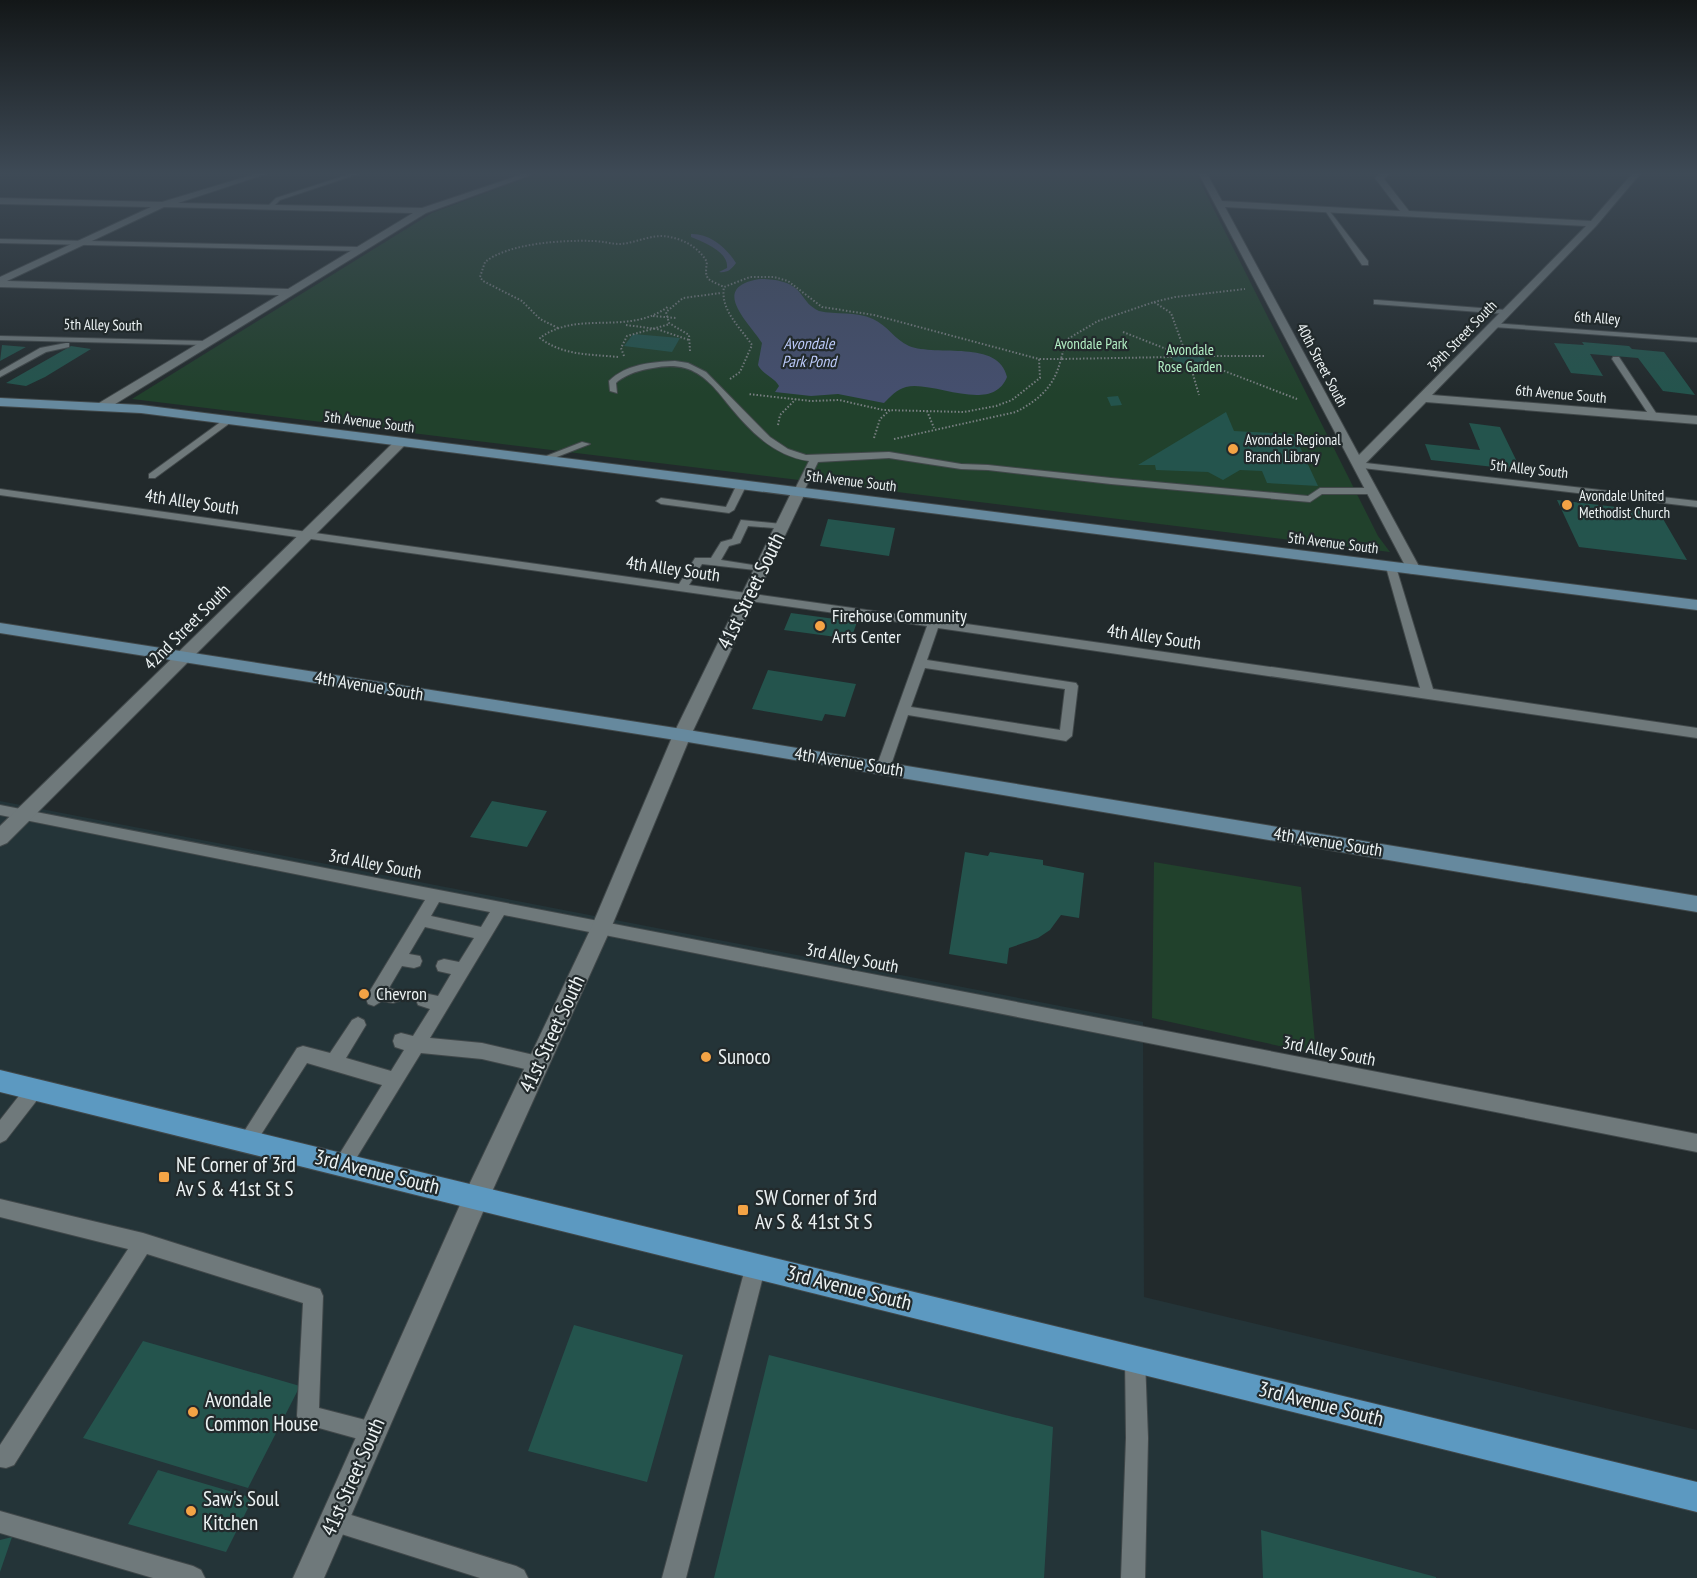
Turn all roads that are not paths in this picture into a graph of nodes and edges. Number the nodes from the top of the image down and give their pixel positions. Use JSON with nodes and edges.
{"nodes":[{"id":1,"x":69,"y":248,"type":"edge"},
{"id":2,"x":295,"y":248,"type":"edge"},
{"id":3,"x":1244,"y":248,"type":"edge"},
{"id":4,"x":1354,"y":248,"type":"edge"},
{"id":5,"x":1570,"y":248,"type":"edge"},
{"id":6,"x":359,"y":249,"type":"joint"},
{"id":7,"x":1365,"y":263,"type":"dead end"},
{"id":8,"x":0,"y":282,"type":"edge"},
{"id":9,"x":287,"y":292,"type":"junction"},
{"id":10,"x":1377,"y":302,"type":"dead end"},
{"id":11,"x":1506,"y":312,"type":"junction"},
{"id":12,"x":1494,"y":325,"type":"junction"},
{"id":13,"x":0,"y":338,"type":"edge"},
{"id":14,"x":41,"y":339,"type":"junction"},
{"id":15,"x":80,"y":340,"type":"junction"},
{"id":16,"x":1697,"y":340,"type":"edge"},
{"id":17,"x":205,"y":343,"type":"junction"},
{"id":18,"x":44,"y":350,"type":"junction"},
{"id":19,"x":1616,"y":359,"type":"dead end"},
{"id":20,"x":0,"y":374,"type":"edge"},
{"id":21,"x":614,"y":391,"type":"dead end"},
{"id":22,"x":1423,"y":398,"type":"junction"},
{"id":23,"x":0,"y":402,"type":"edge"},
{"id":24,"x":103,"y":406,"type":"junction"},
{"id":25,"x":1654,"y":416,"type":"junction"},
{"id":26,"x":229,"y":420,"type":"junction"},
{"id":27,"x":1697,"y":420,"type":"edge"},
{"id":28,"x":751,"y":424,"type":"junction"},
{"id":29,"x":736,"y":428,"type":"dead end"},
{"id":30,"x":401,"y":442,"type":"junction"},
{"id":31,"x":585,"y":444,"type":"dead end"},
{"id":32,"x":541,"y":460,"type":"junction"},
{"id":33,"x":814,"y":460,"type":"junction"},
{"id":34,"x":1358,"y":465,"type":"junction"},
{"id":35,"x":152,"y":476,"type":"dead end"},
{"id":36,"x":742,"y":484,"type":"junction"},
{"id":37,"x":799,"y":491,"type":"junction"},
{"id":38,"x":1371,"y":491,"type":"junction"},
{"id":39,"x":0,"y":492,"type":"edge"},
{"id":40,"x":661,"y":501,"type":"dead end"},
{"id":41,"x":1697,"y":504,"type":"edge"},
{"id":42,"x":729,"y":510,"type":"junction"},
{"id":43,"x":745,"y":522,"type":"junction"},
{"id":44,"x":782,"y":527,"type":"junction"},
{"id":45,"x":304,"y":537,"type":"junction"},
{"id":46,"x":714,"y":562,"type":"junction"},
{"id":47,"x":1391,"y":567,"type":"junction"},
{"id":48,"x":761,"y":569,"type":"junction"},
{"id":49,"x":1414,"y":570,"type":"junction"},
{"id":50,"x":681,"y":588,"type":"junction"},
{"id":51,"x":748,"y":598,"type":"junction"},
{"id":52,"x":1697,"y":604,"type":"edge"},
{"id":53,"x":934,"y":624,"type":"junction"},
{"id":54,"x":0,"y":628,"type":"edge"},
{"id":55,"x":184,"y":658,"type":"junction"},
{"id":56,"x":920,"y":663,"type":"junction"},
{"id":57,"x":1428,"y":693,"type":"junction"},
{"id":58,"x":902,"y":710,"type":"junction"},
{"id":59,"x":1697,"y":734,"type":"edge"},
{"id":60,"x":682,"y":735,"type":"junction"},
{"id":61,"x":883,"y":768,"type":"junction"},
{"id":62,"x":0,"y":810,"type":"edge"},
{"id":63,"x":24,"y":815,"type":"junction"},
{"id":64,"x":0,"y":838,"type":"edge"},
{"id":65,"x":435,"y":896,"type":"junction"},
{"id":66,"x":1697,"y":904,"type":"edge"},
{"id":67,"x":500,"y":909,"type":"junction"},
{"id":68,"x":421,"y":920,"type":"junction"},
{"id":69,"x":601,"y":928,"type":"junction"},
{"id":70,"x":485,"y":934,"type":"junction"},
{"id":71,"x":444,"y":966,"type":"dead end"},
{"id":72,"x":463,"y":970,"type":"junction"},
{"id":73,"x":382,"y":996,"type":"dead end"},
{"id":74,"x":424,"y":1000,"type":"dead end"},
{"id":75,"x":442,"y":1004,"type":"junction"},
{"id":76,"x":360,"y":1031,"type":"dead end"},
{"id":77,"x":409,"y":1043,"type":"junction"},
{"id":78,"x":334,"y":1062,"type":"junction"},
{"id":79,"x":538,"y":1064,"type":"junction"},
{"id":80,"x":395,"y":1080,"type":"junction"},
{"id":81,"x":0,"y":1081,"type":"edge"},
{"id":82,"x":35,"y":1089,"type":"junction"},
{"id":83,"x":0,"y":1134,"type":"edge"},
{"id":84,"x":247,"y":1141,"type":"junction"},
{"id":85,"x":1697,"y":1143,"type":"edge"},
{"id":86,"x":343,"y":1164,"type":"junction"},
{"id":87,"x":477,"y":1196,"type":"junction"},
{"id":88,"x":0,"y":1208,"type":"edge"},
{"id":89,"x":143,"y":1243,"type":"junction"},
{"id":90,"x":756,"y":1265,"type":"junction"},
{"id":91,"x":1135,"y":1359,"type":"junction"},
{"id":92,"x":373,"y":1432,"type":"junction"},
{"id":93,"x":0,"y":1456,"type":"edge"},
{"id":94,"x":1697,"y":1497,"type":"edge"},
{"id":95,"x":334,"y":1521,"type":"junction"},
{"id":96,"x":0,"y":1522,"type":"edge"},
{"id":97,"x":194,"y":1578,"type":"edge"},
{"id":98,"x":308,"y":1578,"type":"edge"},
{"id":99,"x":516,"y":1578,"type":"edge"},
{"id":100,"x":674,"y":1578,"type":"edge"},
{"id":101,"x":1133,"y":1578,"type":"edge"}],
"edges":[{"from":1,"to":8,"type":"street"},
{"from":2,"to":6,"type":"lane"},
{"from":3,"to":34,"type":"street","name":"40th Street South"},
{"from":4,"to":7,"type":"lane"},
{"from":5,"to":11,"type":"street","name":"39th Street South"},
{"from":6,"to":9,"type":"street"},
{"from":8,"to":9,"type":"street"},
{"from":9,"to":17,"type":"street"},
{"from":10,"to":11,"type":"lane"},
{"from":11,"to":12,"type":"street","name":"39th Street South"},
{"from":12,"to":16,"type":"lane","name":"6th Alley"},
{"from":12,"to":22,"type":"street","name":"39th Street South"},
{"from":13,"to":14,"type":"lane","name":"5th Alley South"},
{"from":14,"to":15,"type":"lane","name":"5th Alley South"},
{"from":14,"to":18,"type":"lane"},
{"from":15,"to":17,"type":"lane","name":"5th Alley South"},
{"from":15,"to":18,"type":"lane"},
{"from":17,"to":24,"type":"street"},
{"from":18,"to":20,"type":"lane"},
{"from":19,"to":25,"type":"lane"},
{"from":21,"to":28,"type":"lane"},
{"from":22,"to":25,"type":"street","name":"6th Avenue South"},
{"from":22,"to":34,"type":"street","name":"39th Street South"},
{"from":23,"to":24,"type":"street","name":"5th Avenue South"},
{"from":24,"to":26,"type":"street","name":"5th Avenue South"},
{"from":25,"to":27,"type":"street","name":"6th Avenue South"},
{"from":26,"to":30,"type":"street","name":"5th Avenue South"},
{"from":26,"to":35,"type":"lane"},
{"from":28,"to":29,"type":"lane"},
{"from":28,"to":33,"type":"lane"},
{"from":30,"to":32,"type":"street","name":"5th Avenue South"},
{"from":30,"to":45,"type":"street","name":"42nd Street South"},
{"from":31,"to":32,"type":"lane"},
{"from":32,"to":36,"type":"street","name":"5th Avenue South"},
{"from":33,"to":37,"type":"lane"},
{"from":33,"to":38,"type":"lane"},
{"from":34,"to":38,"type":"street","name":"40th Street South"},
{"from":34,"to":41,"type":"lane","name":"5th Alley South"},
{"from":36,"to":37,"type":"street","name":"5th Avenue South"},
{"from":36,"to":42,"type":"lane"},
{"from":37,"to":44,"type":"street","name":"41st Street South"},
{"from":37,"to":47,"type":"street","name":"5th Avenue South"},
{"from":38,"to":49,"type":"street","name":"40th Street South"},
{"from":39,"to":45,"type":"lane","name":"4th Alley South"},
{"from":40,"to":42,"type":"lane"},
{"from":42,"to":43,"type":"lane"},
{"from":43,"to":44,"type":"lane"},
{"from":43,"to":46,"type":"lane"},
{"from":44,"to":48,"type":"street","name":"41st Street South"},
{"from":45,"to":50,"type":"lane","name":"4th Alley South"},
{"from":45,"to":55,"type":"street","name":"42nd Street South"},
{"from":46,"to":48,"type":"lane"},
{"from":46,"to":50,"type":"lane"},
{"from":47,"to":49,"type":"street","name":"5th Avenue South"},
{"from":47,"to":57,"type":"lane"},
{"from":48,"to":51,"type":"street","name":"41st Street South"},
{"from":49,"to":52,"type":"street","name":"5th Avenue South"},
{"from":50,"to":51,"type":"lane","name":"4th Alley South"},
{"from":51,"to":53,"type":"lane","name":"4th Alley South"},
{"from":51,"to":60,"type":"street","name":"41st Street South"},
{"from":53,"to":56,"type":"lane"},
{"from":53,"to":57,"type":"lane","name":"4th Alley South"},
{"from":54,"to":55,"type":"street","name":"4th Avenue South"},
{"from":55,"to":60,"type":"street","name":"4th Avenue South"},
{"from":55,"to":63,"type":"street","name":"42nd Street South"},
{"from":56,"to":58,"type":"lane"},
{"from":56,"to":58,"type":"lane"},
{"from":57,"to":59,"type":"lane","name":"4th Alley South"},
{"from":58,"to":61,"type":"lane"},
{"from":60,"to":61,"type":"street","name":"4th Avenue South"},
{"from":60,"to":69,"type":"street","name":"41st Street South"},
{"from":61,"to":66,"type":"street","name":"4th Avenue South"},
{"from":62,"to":63,"type":"lane","name":"3rd Alley South"},
{"from":63,"to":64,"type":"street","name":"42nd Street South"},
{"from":63,"to":65,"type":"lane","name":"3rd Alley South"},
{"from":65,"to":67,"type":"lane","name":"3rd Alley South"},
{"from":65,"to":68,"type":"lane"},
{"from":67,"to":69,"type":"lane","name":"3rd Alley South"},
{"from":67,"to":70,"type":"lane"},
{"from":68,"to":70,"type":"lane"},
{"from":68,"to":73,"type":"lane"},
{"from":69,"to":79,"type":"street","name":"41st Street South"},
{"from":69,"to":85,"type":"lane","name":"3rd Alley South"},
{"from":70,"to":72,"type":"lane"},
{"from":71,"to":72,"type":"lane"},
{"from":72,"to":75,"type":"lane"},
{"from":74,"to":75,"type":"lane"},
{"from":75,"to":77,"type":"lane"},
{"from":76,"to":78,"type":"lane"},
{"from":77,"to":79,"type":"lane"},
{"from":77,"to":80,"type":"lane"},
{"from":78,"to":80,"type":"lane"},
{"from":78,"to":84,"type":"lane"},
{"from":79,"to":87,"type":"street","name":"41st Street South"},
{"from":80,"to":86,"type":"lane"},
{"from":81,"to":82,"type":"main road","name":"3rd Avenue South"},
{"from":82,"to":83,"type":"lane"},
{"from":82,"to":84,"type":"main road","name":"3rd Avenue South"},
{"from":84,"to":86,"type":"main road","name":"3rd Avenue South"},
{"from":86,"to":87,"type":"main road","name":"3rd Avenue South"},
{"from":87,"to":90,"type":"main road","name":"3rd Avenue South"},
{"from":87,"to":92,"type":"street","name":"41st Street South"},
{"from":88,"to":89,"type":"lane"},
{"from":89,"to":92,"type":"lane"},
{"from":89,"to":93,"type":"lane"},
{"from":90,"to":91,"type":"main road","name":"3rd Avenue South"},
{"from":90,"to":100,"type":"lane"},
{"from":91,"to":94,"type":"main road","name":"3rd Avenue South"},
{"from":91,"to":101,"type":"lane"},
{"from":92,"to":95,"type":"street","name":"41st Street South"},
{"from":95,"to":98,"type":"street","name":"41st Street South"},
{"from":95,"to":99,"type":"lane"},
{"from":96,"to":97,"type":"lane"}]}
